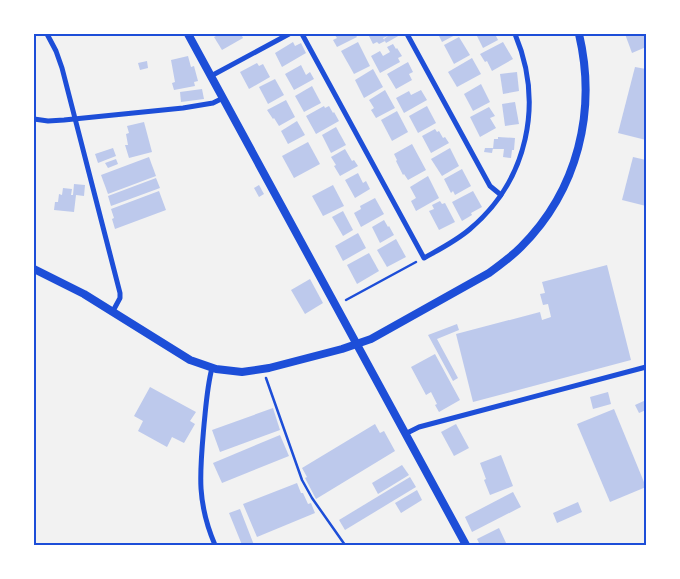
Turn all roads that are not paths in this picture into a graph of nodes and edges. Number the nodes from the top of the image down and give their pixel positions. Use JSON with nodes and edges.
{"nodes":[{"id":1,"x":46,"y":34,"type":"edge"},
{"id":2,"x":188,"y":34,"type":"edge"},
{"id":3,"x":289,"y":34,"type":"edge"},
{"id":4,"x":302,"y":34,"type":"edge"},
{"id":5,"x":407,"y":34,"type":"edge"},
{"id":6,"x":514,"y":34,"type":"edge"},
{"id":7,"x":579,"y":34,"type":"edge"},
{"id":8,"x":211,"y":76,"type":"junction"},
{"id":9,"x":223,"y":98,"type":"junction"},
{"id":10,"x":34,"y":119,"type":"edge"},
{"id":11,"x":75,"y":119,"type":"junction"},
{"id":12,"x":501,"y":195,"type":"junction"},
{"id":13,"x":34,"y":269,"type":"edge"},
{"id":14,"x":113,"y":312,"type":"junction"},
{"id":15,"x":357,"y":344,"type":"junction"},
{"id":16,"x":646,"y":367,"type":"edge"},
{"id":17,"x":212,"y":368,"type":"junction"},
{"id":18,"x":405,"y":434,"type":"junction"},
{"id":19,"x":215,"y":545,"type":"edge"},
{"id":20,"x":466,"y":545,"type":"edge"}],
"edges":[{"from":1,"to":11,"type":"street"},
{"from":2,"to":8,"type":"street"},
{"from":3,"to":8,"type":"street"},
{"from":4,"to":12,"type":"street"},
{"from":5,"to":12,"type":"street"},
{"from":6,"to":12,"type":"street"},
{"from":7,"to":15,"type":"street"},
{"from":8,"to":9,"type":"street"},
{"from":9,"to":11,"type":"street"},
{"from":9,"to":15,"type":"street"},
{"from":10,"to":11,"type":"street"},
{"from":11,"to":14,"type":"street"},
{"from":13,"to":14,"type":"street"},
{"from":14,"to":17,"type":"street"},
{"from":15,"to":17,"type":"street"},
{"from":15,"to":18,"type":"street"},
{"from":16,"to":18,"type":"street"},
{"from":17,"to":19,"type":"street"},
{"from":18,"to":20,"type":"street"}]}
